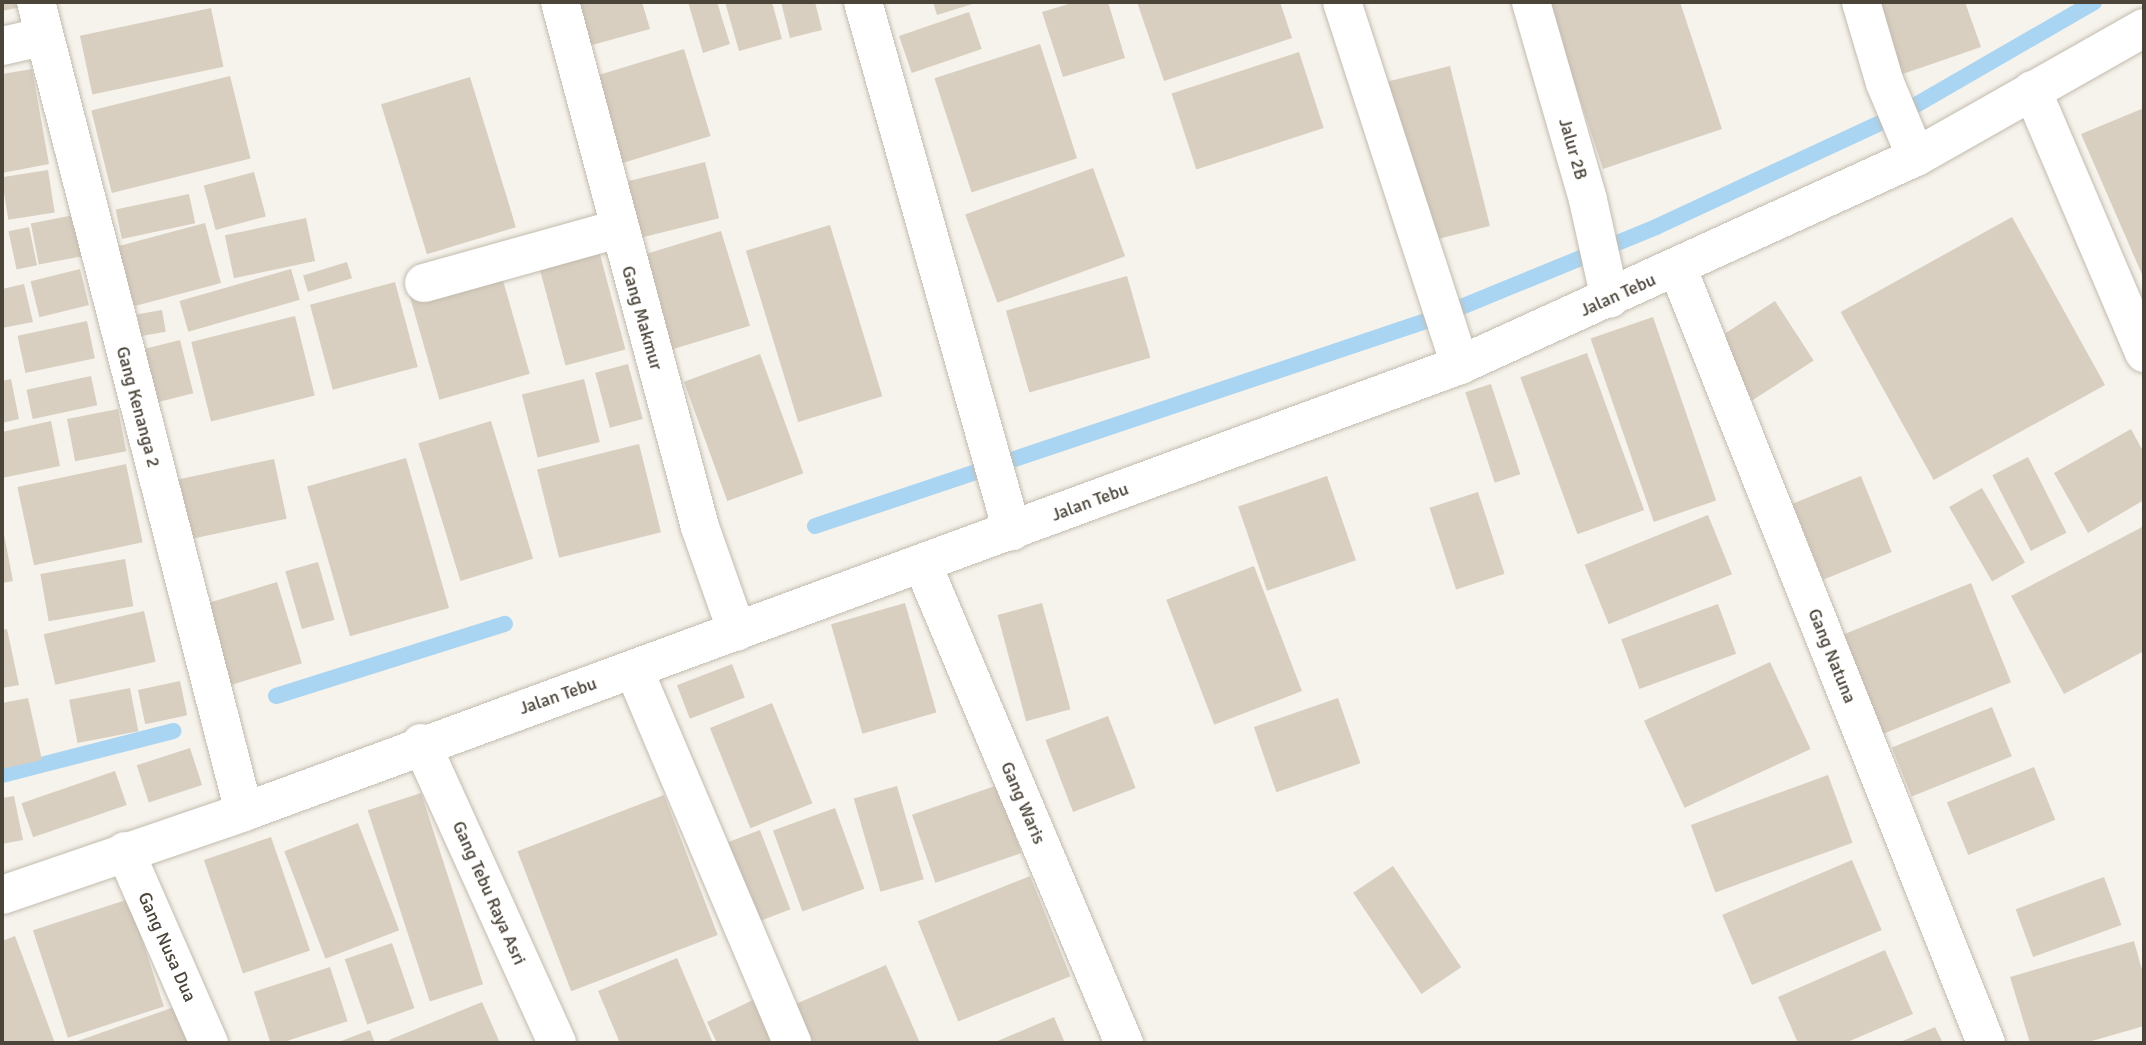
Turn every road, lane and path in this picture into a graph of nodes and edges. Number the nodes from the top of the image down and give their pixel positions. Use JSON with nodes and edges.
{"nodes":[{"id":1,"x":560,"y":2,"type":"edge"},
{"id":2,"x":863,"y":2,"type":"edge"},
{"id":3,"x":1342,"y":2,"type":"edge"},
{"id":4,"x":1531,"y":2,"type":"edge"},
{"id":5,"x":1861,"y":2,"type":"edge"},
{"id":6,"x":39,"y":20,"type":"edge"},
{"id":7,"x":2144,"y":29,"type":"edge"},
{"id":8,"x":2,"y":46,"type":"edge"},
{"id":9,"x":2032,"y":90,"type":"junction"},
{"id":10,"x":1912,"y":148,"type":"junction"},
{"id":11,"x":618,"y":229,"type":"junction"},
{"id":12,"x":1678,"y":269,"type":"junction"},
{"id":13,"x":424,"y":282,"type":"dead end"},
{"id":14,"x":1607,"y":289,"type":"junction"},
{"id":15,"x":1454,"y":351,"type":"junction"},
{"id":16,"x":2144,"y":353,"type":"edge"},
{"id":17,"x":1012,"y":531,"type":"junction"},
{"id":18,"x":922,"y":563,"type":"junction"},
{"id":19,"x":737,"y":632,"type":"junction"},
{"id":20,"x":634,"y":670,"type":"junction"},
{"id":21,"x":421,"y":743,"type":"junction"},
{"id":22,"x":244,"y":811,"type":"junction"},
{"id":23,"x":125,"y":851,"type":"junction"},
{"id":24,"x":2,"y":895,"type":"edge"},
{"id":25,"x":209,"y":1043,"type":"edge"},
{"id":26,"x":557,"y":1043,"type":"edge"},
{"id":27,"x":792,"y":1043,"type":"edge"},
{"id":28,"x":1124,"y":1043,"type":"edge"},
{"id":29,"x":1986,"y":1043,"type":"edge"}],
"edges":[{"from":1,"to":11,"type":"street","name":"Gang Makmur"},
{"from":2,"to":17,"type":"street"},
{"from":3,"to":15,"type":"street"},
{"from":4,"to":14,"type":"street","name":"Jalur 2B"},
{"from":5,"to":10,"type":"street"},
{"from":6,"to":8,"type":"street"},
{"from":6,"to":22,"type":"street","name":"Gang Kenanga 2"},
{"from":7,"to":9,"type":"street","name":"Jalan Tebu"},
{"from":9,"to":10,"type":"street","name":"Jalan Tebu"},
{"from":9,"to":16,"type":"street"},
{"from":10,"to":12,"type":"street","name":"Jalan Tebu"},
{"from":11,"to":13,"type":"street"},
{"from":11,"to":19,"type":"street","name":"Gang Makmur"},
{"from":12,"to":14,"type":"street","name":"Jalan Tebu"},
{"from":12,"to":29,"type":"street","name":"Gang Natuna"},
{"from":14,"to":15,"type":"street","name":"Jalan Tebu"},
{"from":15,"to":17,"type":"street","name":"Jalan Tebu"},
{"from":17,"to":18,"type":"street","name":"Jalan Tebu"},
{"from":18,"to":19,"type":"street","name":"Jalan Tebu"},
{"from":18,"to":28,"type":"street","name":"Gang Waris"},
{"from":19,"to":20,"type":"street","name":"Jalan Tebu"},
{"from":20,"to":21,"type":"street","name":"Jalan Tebu"},
{"from":20,"to":27,"type":"street"},
{"from":21,"to":22,"type":"street","name":"Jalan Tebu"},
{"from":21,"to":26,"type":"street","name":"Gang Tebu Raya Asri"},
{"from":22,"to":23,"type":"street","name":"Jalan Tebu"},
{"from":23,"to":24,"type":"street","name":"Jalan Tebu"},
{"from":23,"to":25,"type":"street","name":"Gang Nusa Dua"}]}
